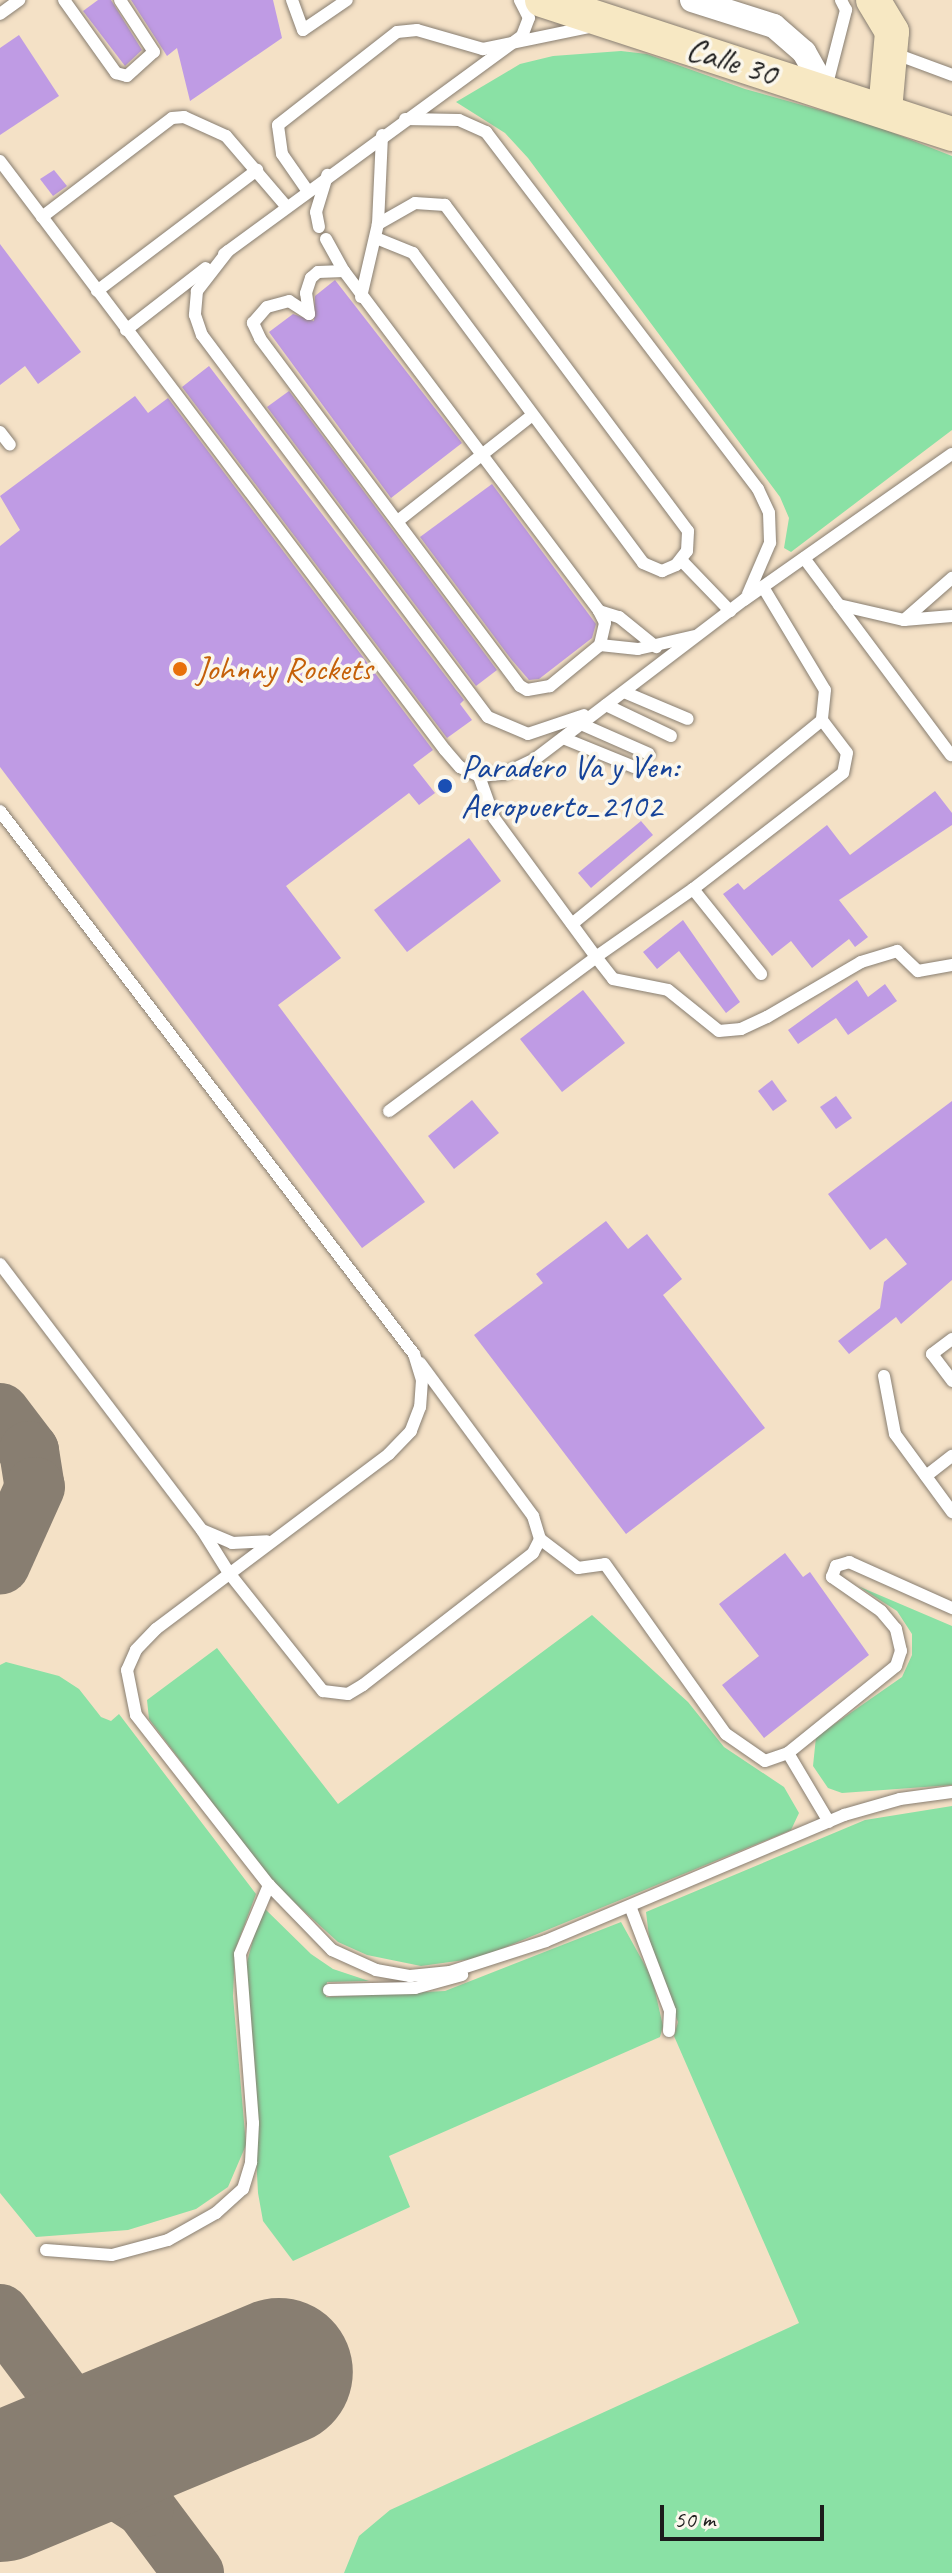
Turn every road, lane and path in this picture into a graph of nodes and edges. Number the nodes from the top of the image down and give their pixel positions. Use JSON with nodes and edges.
{"nodes":[{"id":1,"x":19,"y":0,"type":"edge"},
{"id":2,"x":120,"y":0,"type":"edge"},
{"id":3,"x":292,"y":0,"type":"edge"},
{"id":4,"x":520,"y":0,"type":"edge"},
{"id":5,"x":542,"y":0,"type":"edge"},
{"id":6,"x":692,"y":0,"type":"edge"},
{"id":7,"x":841,"y":0,"type":"edge"},
{"id":8,"x":873,"y":0,"type":"edge"},
{"id":9,"x":71,"y":2,"type":"edge"},
{"id":10,"x":339,"y":2,"type":"edge"},
{"id":11,"x":0,"y":14,"type":"edge"},
{"id":12,"x":611,"y":16,"type":"junction"},
{"id":13,"x":509,"y":46,"type":"junction"},
{"id":14,"x":893,"y":53,"type":"junction"},
{"id":15,"x":952,"y":75,"type":"edge"},
{"id":16,"x":826,"y":91,"type":"junction"},
{"id":17,"x":885,"y":110,"type":"junction"},
{"id":18,"x":405,"y":119,"type":"junction"},
{"id":19,"x":952,"y":134,"type":"edge"},
{"id":20,"x":382,"y":135,"type":"junction"},
{"id":21,"x":0,"y":161,"type":"edge"},
{"id":22,"x":257,"y":170,"type":"junction"},
{"id":23,"x":327,"y":175,"type":"junction"},
{"id":24,"x":307,"y":190,"type":"junction"},
{"id":25,"x":286,"y":206,"type":"junction"},
{"id":26,"x":42,"y":217,"type":"junction"},
{"id":27,"x":378,"y":224,"type":"junction"},
{"id":28,"x":319,"y":227,"type":"dead end"},
{"id":29,"x":376,"y":238,"type":"junction"},
{"id":30,"x":326,"y":239,"type":"dead end"},
{"id":31,"x":228,"y":251,"type":"junction"},
{"id":32,"x":344,"y":271,"type":"junction"},
{"id":33,"x":97,"y":291,"type":"junction"},
{"id":34,"x":361,"y":297,"type":"junction"},
{"id":35,"x":126,"y":330,"type":"junction"},
{"id":36,"x":531,"y":416,"type":"junction"},
{"id":37,"x":0,"y":432,"type":"edge"},
{"id":38,"x":10,"y":445,"type":"dead end"},
{"id":39,"x":480,"y":454,"type":"junction"},
{"id":40,"x":952,"y":454,"type":"edge"},
{"id":41,"x":399,"y":520,"type":"junction"},
{"id":42,"x":804,"y":558,"type":"junction"},
{"id":43,"x":681,"y":560,"type":"junction"},
{"id":44,"x":952,"y":578,"type":"edge"},
{"id":45,"x":763,"y":587,"type":"junction"},
{"id":46,"x":744,"y":600,"type":"junction"},
{"id":47,"x":839,"y":605,"type":"junction"},
{"id":48,"x":599,"y":611,"type":"junction"},
{"id":49,"x":730,"y":611,"type":"junction"},
{"id":50,"x":952,"y":616,"type":"edge"},
{"id":51,"x":904,"y":620,"type":"junction"},
{"id":52,"x":700,"y":634,"type":"junction"},
{"id":53,"x":600,"y":645,"type":"junction"},
{"id":54,"x":656,"y":647,"type":"junction"},
{"id":55,"x":624,"y":692,"type":"junction"},
{"id":56,"x":609,"y":703,"type":"junction"},
{"id":57,"x":688,"y":719,"type":"dead end"},
{"id":58,"x":822,"y":720,"type":"junction"},
{"id":59,"x":581,"y":724,"type":"junction"},
{"id":60,"x":671,"y":736,"type":"dead end"},
{"id":61,"x":563,"y":738,"type":"junction"},
{"id":62,"x":649,"y":754,"type":"dead end"},
{"id":63,"x":951,"y":755,"type":"edge"},
{"id":64,"x":634,"y":767,"type":"dead end"},
{"id":65,"x":479,"y":776,"type":"junction"},
{"id":66,"x":0,"y":811,"type":"edge"},
{"id":67,"x":693,"y":889,"type":"junction"},
{"id":68,"x":572,"y":924,"type":"junction"},
{"id":69,"x":596,"y":957,"type":"junction"},
{"id":70,"x":952,"y":965,"type":"edge"},
{"id":71,"x":761,"y":974,"type":"dead end"},
{"id":72,"x":389,"y":1111,"type":"dead end"},
{"id":73,"x":0,"y":1264,"type":"edge"},
{"id":74,"x":952,"y":1339,"type":"edge"},
{"id":75,"x":414,"y":1354,"type":"junction"},
{"id":76,"x":884,"y":1376,"type":"dead end"},
{"id":77,"x":952,"y":1381,"type":"edge"},
{"id":78,"x":952,"y":1456,"type":"edge"},
{"id":79,"x":926,"y":1476,"type":"junction"},
{"id":80,"x":952,"y":1512,"type":"edge"},
{"id":81,"x":202,"y":1530,"type":"junction"},
{"id":82,"x":274,"y":1539,"type":"junction"},
{"id":83,"x":540,"y":1539,"type":"junction"},
{"id":84,"x":229,"y":1573,"type":"junction"},
{"id":85,"x":952,"y":1608,"type":"edge"},
{"id":86,"x":788,"y":1753,"type":"junction"},
{"id":87,"x":952,"y":1792,"type":"edge"},
{"id":88,"x":829,"y":1822,"type":"junction"},
{"id":89,"x":269,"y":1885,"type":"junction"},
{"id":90,"x":630,"y":1906,"type":"junction"},
{"id":91,"x":486,"y":1963,"type":"junction"},
{"id":92,"x":329,"y":1990,"type":"dead end"},
{"id":93,"x":669,"y":2031,"type":"dead end"},
{"id":94,"x":46,"y":2250,"type":"dead end"}],
"edges":[{"from":1,"to":11,"type":"lane"},
{"from":2,"to":9,"type":"lane"},
{"from":3,"to":10,"type":"lane"},
{"from":4,"to":13,"type":"lane"},
{"from":5,"to":12,"type":"street","name":"Calle 30"},
{"from":6,"to":16,"type":"street"},
{"from":7,"to":16,"type":"lane"},
{"from":8,"to":14,"type":"street"},
{"from":12,"to":13,"type":"lane"},
{"from":12,"to":16,"type":"street","name":"Calle 30"},
{"from":13,"to":18,"type":"lane"},
{"from":13,"to":24,"type":"lane"},
{"from":14,"to":15,"type":"lane"},
{"from":14,"to":17,"type":"street"},
{"from":16,"to":17,"type":"street","name":"Calle 30"},
{"from":17,"to":19,"type":"street","name":"Calle 30"},
{"from":18,"to":20,"type":"lane"},
{"from":18,"to":46,"type":"lane"},
{"from":20,"to":23,"type":"lane"},
{"from":20,"to":27,"type":"lane"},
{"from":21,"to":26,"type":"lane"},
{"from":22,"to":25,"type":"lane"},
{"from":22,"to":26,"type":"lane"},
{"from":22,"to":33,"type":"lane"},
{"from":23,"to":24,"type":"lane"},
{"from":23,"to":28,"type":"lane"},
{"from":24,"to":25,"type":"lane"},
{"from":25,"to":31,"type":"lane"},
{"from":26,"to":33,"type":"lane"},
{"from":27,"to":29,"type":"lane"},
{"from":27,"to":43,"type":"lane"},
{"from":29,"to":34,"type":"lane"},
{"from":29,"to":36,"type":"lane"},
{"from":30,"to":32,"type":"lane"},
{"from":31,"to":35,"type":"lane"},
{"from":31,"to":56,"type":"lane"},
{"from":32,"to":34,"type":"lane"},
{"from":32,"to":41,"type":"lane"},
{"from":33,"to":35,"type":"lane"},
{"from":34,"to":39,"type":"lane"},
{"from":35,"to":65,"type":"lane"},
{"from":36,"to":39,"type":"lane"},
{"from":36,"to":43,"type":"lane"},
{"from":37,"to":38,"type":"lane"},
{"from":39,"to":41,"type":"lane"},
{"from":39,"to":48,"type":"lane"},
{"from":40,"to":42,"type":"lane"},
{"from":41,"to":53,"type":"lane"},
{"from":42,"to":45,"type":"lane"},
{"from":42,"to":47,"type":"lane"},
{"from":43,"to":49,"type":"lane"},
{"from":44,"to":51,"type":"lane"},
{"from":45,"to":46,"type":"lane"},
{"from":45,"to":58,"type":"lane"},
{"from":46,"to":49,"type":"lane"},
{"from":47,"to":51,"type":"lane"},
{"from":47,"to":63,"type":"lane"},
{"from":48,"to":53,"type":"lane"},
{"from":48,"to":54,"type":"lane"},
{"from":49,"to":52,"type":"lane"},
{"from":50,"to":51,"type":"lane"},
{"from":52,"to":54,"type":"lane"},
{"from":52,"to":55,"type":"lane"},
{"from":53,"to":54,"type":"lane"},
{"from":55,"to":56,"type":"lane"},
{"from":55,"to":57,"type":"lane"},
{"from":56,"to":59,"type":"lane"},
{"from":56,"to":60,"type":"lane"},
{"from":58,"to":67,"type":"lane"},
{"from":58,"to":68,"type":"lane"},
{"from":59,"to":61,"type":"lane"},
{"from":59,"to":62,"type":"lane"},
{"from":61,"to":64,"type":"lane"},
{"from":61,"to":65,"type":"lane"},
{"from":65,"to":68,"type":"lane"},
{"from":66,"to":75,"type":"lane"},
{"from":67,"to":69,"type":"lane"},
{"from":67,"to":71,"type":"lane"},
{"from":68,"to":69,"type":"lane"},
{"from":69,"to":70,"type":"lane"},
{"from":69,"to":72,"type":"lane"},
{"from":73,"to":81,"type":"lane"},
{"from":74,"to":77,"type":"lane"},
{"from":75,"to":82,"type":"lane"},
{"from":75,"to":83,"type":"lane"},
{"from":76,"to":79,"type":"lane"},
{"from":78,"to":79,"type":"lane"},
{"from":79,"to":80,"type":"lane"},
{"from":81,"to":82,"type":"lane"},
{"from":81,"to":84,"type":"lane"},
{"from":82,"to":84,"type":"lane"},
{"from":83,"to":84,"type":"lane"},
{"from":83,"to":86,"type":"lane"},
{"from":84,"to":89,"type":"lane"},
{"from":85,"to":86,"type":"lane"},
{"from":86,"to":88,"type":"lane"},
{"from":87,"to":88,"type":"lane"},
{"from":88,"to":90,"type":"lane"},
{"from":89,"to":91,"type":"lane"},
{"from":89,"to":94,"type":"lane"},
{"from":90,"to":91,"type":"lane"},
{"from":90,"to":93,"type":"lane"},
{"from":91,"to":92,"type":"lane"}]}
